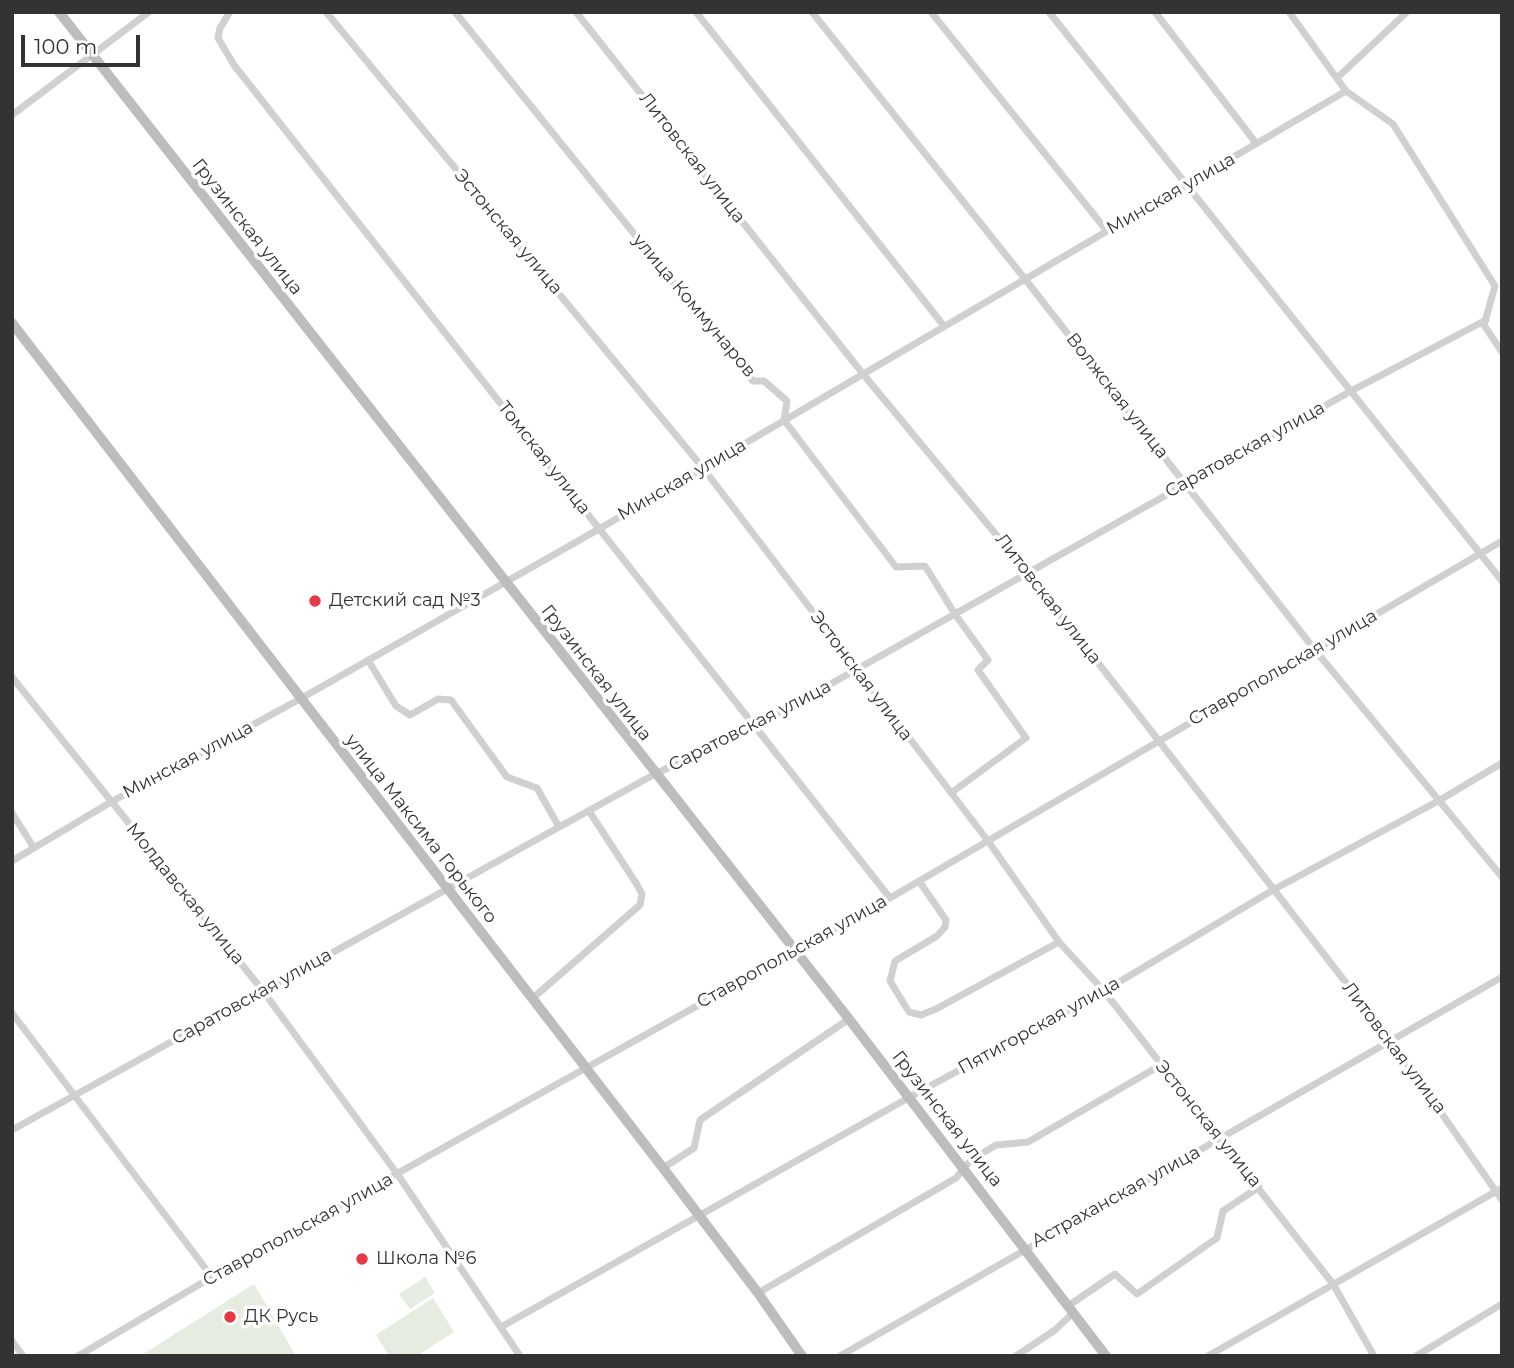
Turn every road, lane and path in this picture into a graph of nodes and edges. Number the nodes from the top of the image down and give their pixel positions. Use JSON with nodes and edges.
{"nodes":[{"id":1,"x":59,"y":12,"type":"edge"},
{"id":2,"x":149,"y":12,"type":"edge"},
{"id":3,"x":230,"y":12,"type":"edge"},
{"id":4,"x":326,"y":12,"type":"edge"},
{"id":5,"x":455,"y":12,"type":"edge"},
{"id":6,"x":576,"y":12,"type":"edge"},
{"id":7,"x":696,"y":12,"type":"edge"},
{"id":8,"x":812,"y":12,"type":"edge"},
{"id":9,"x":931,"y":12,"type":"edge"},
{"id":10,"x":1049,"y":12,"type":"edge"},
{"id":11,"x":1155,"y":12,"type":"edge"},
{"id":12,"x":1289,"y":12,"type":"edge"},
{"id":13,"x":1407,"y":12,"type":"edge"},
{"id":14,"x":92,"y":55,"type":"junction"},
{"id":15,"x":1336,"y":78,"type":"junction"},
{"id":16,"x":1346,"y":91,"type":"junction"},
{"id":17,"x":12,"y":114,"type":"edge"},
{"id":18,"x":1256,"y":144,"type":"junction"},
{"id":19,"x":1187,"y":185,"type":"junction"},
{"id":20,"x":1107,"y":231,"type":"junction"},
{"id":21,"x":1025,"y":279,"type":"junction"},
{"id":22,"x":1486,"y":320,"type":"junction"},
{"id":23,"x":12,"y":323,"type":"edge"},
{"id":24,"x":944,"y":326,"type":"junction"},
{"id":25,"x":1502,"y":352,"type":"edge"},
{"id":26,"x":863,"y":374,"type":"junction"},
{"id":27,"x":1351,"y":391,"type":"junction"},
{"id":28,"x":784,"y":420,"type":"junction"},
{"id":29,"x":702,"y":468,"type":"junction"},
{"id":30,"x":1186,"y":484,"type":"junction"},
{"id":31,"x":599,"y":529,"type":"junction"},
{"id":32,"x":1502,"y":541,"type":"edge"},
{"id":33,"x":1480,"y":554,"type":"junction"},
{"id":34,"x":1028,"y":573,"type":"junction"},
{"id":35,"x":1502,"y":581,"type":"edge"},
{"id":36,"x":505,"y":582,"type":"junction"},
{"id":37,"x":955,"y":614,"type":"junction"},
{"id":38,"x":1315,"y":650,"type":"junction"},
{"id":39,"x":368,"y":660,"type":"junction"},
{"id":40,"x":856,"y":670,"type":"junction"},
{"id":41,"x":12,"y":677,"type":"edge"},
{"id":42,"x":300,"y":699,"type":"junction"},
{"id":43,"x":756,"y":726,"type":"junction"},
{"id":44,"x":1159,"y":741,"type":"junction"},
{"id":45,"x":1502,"y":762,"type":"edge"},
{"id":46,"x":655,"y":774,"type":"junction"},
{"id":47,"x":951,"y":793,"type":"junction"},
{"id":48,"x":1440,"y":800,"type":"junction"},
{"id":49,"x":111,"y":802,"type":"junction"},
{"id":50,"x":589,"y":811,"type":"junction"},
{"id":51,"x":12,"y":813,"type":"edge"},
{"id":52,"x":559,"y":827,"type":"junction"},
{"id":53,"x":988,"y":841,"type":"junction"},
{"id":54,"x":34,"y":848,"type":"junction"},
{"id":55,"x":12,"y":861,"type":"edge"},
{"id":56,"x":1502,"y":877,"type":"edge"},
{"id":57,"x":919,"y":881,"type":"junction"},
{"id":58,"x":448,"y":890,"type":"junction"},
{"id":59,"x":1273,"y":890,"type":"junction"},
{"id":60,"x":890,"y":898,"type":"junction"},
{"id":61,"x":1059,"y":942,"type":"junction"},
{"id":62,"x":795,"y":950,"type":"junction"},
{"id":63,"x":1502,"y":977,"type":"edge"},
{"id":64,"x":263,"y":991,"type":"junction"},
{"id":65,"x":1104,"y":991,"type":"junction"},
{"id":66,"x":533,"y":998,"type":"junction"},
{"id":67,"x":12,"y":1013,"type":"edge"},
{"id":68,"x":849,"y":1019,"type":"junction"},
{"id":69,"x":1391,"y":1041,"type":"junction"},
{"id":70,"x":1161,"y":1065,"type":"junction"},
{"id":71,"x":586,"y":1069,"type":"junction"},
{"id":72,"x":74,"y":1095,"type":"junction"},
{"id":73,"x":910,"y":1097,"type":"junction"},
{"id":74,"x":12,"y":1130,"type":"edge"},
{"id":75,"x":1219,"y":1140,"type":"junction"},
{"id":76,"x":663,"y":1168,"type":"junction"},
{"id":77,"x":965,"y":1168,"type":"junction"},
{"id":78,"x":398,"y":1175,"type":"junction"},
{"id":79,"x":1259,"y":1187,"type":"junction"},
{"id":80,"x":1499,"y":1190,"type":"edge"},
{"id":81,"x":1502,"y":1199,"type":"edge"},
{"id":82,"x":699,"y":1215,"type":"junction"},
{"id":83,"x":1026,"y":1248,"type":"junction"},
{"id":84,"x":212,"y":1277,"type":"junction"},
{"id":85,"x":1333,"y":1284,"type":"junction"},
{"id":86,"x":758,"y":1293,"type":"junction"},
{"id":87,"x":1502,"y":1304,"type":"edge"},
{"id":88,"x":1070,"y":1309,"type":"junction"},
{"id":89,"x":500,"y":1327,"type":"junction"},
{"id":90,"x":12,"y":1341,"type":"edge"},
{"id":91,"x":23,"y":1356,"type":"edge"},
{"id":92,"x":78,"y":1356,"type":"edge"},
{"id":93,"x":520,"y":1356,"type":"edge"},
{"id":94,"x":802,"y":1356,"type":"edge"},
{"id":95,"x":840,"y":1356,"type":"edge"},
{"id":96,"x":1016,"y":1356,"type":"edge"},
{"id":97,"x":1106,"y":1356,"type":"edge"},
{"id":98,"x":1208,"y":1356,"type":"edge"},
{"id":99,"x":1374,"y":1356,"type":"edge"},
{"id":100,"x":1416,"y":1356,"type":"edge"}],
"edges":[{"from":1,"to":14,"type":"main road","name":"Грузинская улица"},
{"from":2,"to":14,"type":"street"},
{"from":3,"to":31,"type":"street","name":"Томская улица"},
{"from":4,"to":29,"type":"street","name":"Эстонская улица"},
{"from":5,"to":28,"type":"street","name":"улица Коммунаров"},
{"from":6,"to":26,"type":"street","name":"Литовская улица"},
{"from":7,"to":24,"type":"street"},
{"from":8,"to":21,"type":"street","name":"Волжская улица"},
{"from":9,"to":20,"type":"street"},
{"from":10,"to":19,"type":"street"},
{"from":11,"to":18,"type":"street"},
{"from":12,"to":15,"type":"street"},
{"from":13,"to":15,"type":"street"},
{"from":14,"to":17,"type":"street"},
{"from":14,"to":36,"type":"main road","name":"Грузинская улица"},
{"from":15,"to":16,"type":"street"},
{"from":16,"to":18,"type":"street","name":"Минская улица"},
{"from":16,"to":22,"type":"street"},
{"from":18,"to":19,"type":"street","name":"Минская улица"},
{"from":19,"to":20,"type":"street","name":"Минская улица"},
{"from":19,"to":27,"type":"street"},
{"from":20,"to":21,"type":"street","name":"Минская улица"},
{"from":21,"to":24,"type":"street","name":"Минская улица"},
{"from":21,"to":30,"type":"street","name":"Волжская улица"},
{"from":22,"to":25,"type":"street"},
{"from":22,"to":27,"type":"street","name":"Саратовская улица"},
{"from":23,"to":42,"type":"main road","name":"улица Максима Горького"},
{"from":24,"to":26,"type":"street","name":"Минская улица"},
{"from":26,"to":28,"type":"street","name":"Минская улица"},
{"from":26,"to":34,"type":"street","name":"Литовская улица"},
{"from":27,"to":30,"type":"street","name":"Саратовская улица"},
{"from":27,"to":33,"type":"street"},
{"from":28,"to":29,"type":"street","name":"Минская улица"},
{"from":28,"to":37,"type":"street","name":"улица Коммунаров"},
{"from":29,"to":31,"type":"street","name":"Минская улица"},
{"from":29,"to":40,"type":"street","name":"Эстонская улица"},
{"from":30,"to":34,"type":"street","name":"Саратовская улица"},
{"from":30,"to":38,"type":"street","name":"Волжская улица"},
{"from":31,"to":36,"type":"street","name":"Минская улица"},
{"from":31,"to":43,"type":"street","name":"Томская улица"},
{"from":32,"to":33,"type":"street","name":"Ставропольская улица"},
{"from":33,"to":35,"type":"street"},
{"from":33,"to":38,"type":"street","name":"Ставропольская улица"},
{"from":34,"to":37,"type":"street","name":"Саратовская улица"},
{"from":34,"to":44,"type":"street","name":"Литовская улица"},
{"from":36,"to":39,"type":"street","name":"Минская улица"},
{"from":36,"to":46,"type":"main road","name":"Грузинская улица"},
{"from":37,"to":40,"type":"street","name":"Саратовская улица"},
{"from":37,"to":47,"type":"street","name":"улица Коммунаров"},
{"from":38,"to":44,"type":"street","name":"Ставропольская улица"},
{"from":38,"to":48,"type":"street","name":"Волжская улица"},
{"from":39,"to":42,"type":"street","name":"Минская улица"},
{"from":39,"to":52,"type":"street"},
{"from":40,"to":43,"type":"street","name":"Саратовская улица"},
{"from":40,"to":47,"type":"street","name":"Эстонская улица"},
{"from":41,"to":49,"type":"street","name":"Молдавская улица"},
{"from":42,"to":49,"type":"street","name":"Минская улица"},
{"from":42,"to":58,"type":"main road","name":"улица Максима Горького"},
{"from":43,"to":46,"type":"street","name":"Саратовская улица"},
{"from":43,"to":60,"type":"street","name":"Томская улица"},
{"from":44,"to":53,"type":"street","name":"Ставропольская улица"},
{"from":44,"to":59,"type":"street","name":"Литовская улица"},
{"from":45,"to":48,"type":"street","name":"Пятигорская улица"},
{"from":46,"to":50,"type":"street","name":"Саратовская улица"},
{"from":46,"to":62,"type":"main road","name":"Грузинская улица"},
{"from":47,"to":53,"type":"street","name":"Эстонская улица"},
{"from":48,"to":56,"type":"street","name":"Волжская улица"},
{"from":48,"to":59,"type":"street","name":"Пятигорская улица"},
{"from":49,"to":54,"type":"street","name":"Минская улица"},
{"from":49,"to":64,"type":"street","name":"Молдавская улица"},
{"from":50,"to":52,"type":"street","name":"Саратовская улица"},
{"from":50,"to":66,"type":"street"},
{"from":51,"to":54,"type":"street"},
{"from":52,"to":58,"type":"street","name":"Саратовская улица"},
{"from":53,"to":57,"type":"street","name":"Ставропольская улица"},
{"from":53,"to":61,"type":"street","name":"Эстонская улица"},
{"from":54,"to":55,"type":"street","name":"Минская улица"},
{"from":57,"to":60,"type":"street","name":"Ставропольская улица"},
{"from":57,"to":61,"type":"street"},
{"from":58,"to":64,"type":"street","name":"Саратовская улица"},
{"from":58,"to":66,"type":"main road","name":"улица Максима Горького"},
{"from":59,"to":65,"type":"street","name":"Пятигорская улица"},
{"from":59,"to":69,"type":"street","name":"Литовская улица"},
{"from":60,"to":62,"type":"street","name":"Ставропольская улица"},
{"from":61,"to":65,"type":"street","name":"Эстонская улица"},
{"from":62,"to":68,"type":"main road","name":"Грузинская улица"},
{"from":62,"to":71,"type":"street","name":"Ставропольская улица"},
{"from":63,"to":69,"type":"street","name":"Астраханская улица"},
{"from":64,"to":72,"type":"street","name":"Саратовская улица"},
{"from":64,"to":78,"type":"street","name":"Молдавская улица"},
{"from":65,"to":70,"type":"street","name":"Эстонская улица"},
{"from":65,"to":73,"type":"street","name":"Пятигорская улица"},
{"from":66,"to":71,"type":"main road","name":"улица Максима Горького"},
{"from":67,"to":72,"type":"street"},
{"from":68,"to":73,"type":"main road","name":"Грузинская улица"},
{"from":68,"to":76,"type":"street"},
{"from":69,"to":75,"type":"street","name":"Астраханская улица"},
{"from":69,"to":80,"type":"street","name":"Литовская улица"},
{"from":70,"to":75,"type":"street","name":"Эстонская улица"},
{"from":70,"to":77,"type":"street"},
{"from":71,"to":76,"type":"main road","name":"улица Максима Горького"},
{"from":71,"to":78,"type":"street","name":"Ставропольская улица"},
{"from":72,"to":74,"type":"street","name":"Саратовская улица"},
{"from":72,"to":84,"type":"street"},
{"from":73,"to":77,"type":"main road","name":"Грузинская улица"},
{"from":73,"to":82,"type":"street","name":"Пятигорская улица"},
{"from":75,"to":79,"type":"street","name":"Эстонская улица"},
{"from":75,"to":83,"type":"street","name":"Астраханская улица"},
{"from":76,"to":82,"type":"main road","name":"улица Максима Горького"},
{"from":77,"to":83,"type":"main road","name":"Грузинская улица"},
{"from":77,"to":86,"type":"street"},
{"from":78,"to":84,"type":"street","name":"Ставропольская улица"},
{"from":78,"to":89,"type":"street","name":"Молдавская улица"},
{"from":79,"to":85,"type":"street","name":"Эстонская улица"},
{"from":79,"to":88,"type":"street"},
{"from":80,"to":81,"type":"street","name":"Литовская улица"},
{"from":80,"to":85,"type":"street"},
{"from":82,"to":86,"type":"main road","name":"улица Максима Горького"},
{"from":82,"to":89,"type":"street","name":"Пятигорская улица"},
{"from":83,"to":88,"type":"main road","name":"Грузинская улица"},
{"from":83,"to":95,"type":"street","name":"Астраханская улица"},
{"from":84,"to":92,"type":"street","name":"Ставропольская улица"},
{"from":85,"to":98,"type":"street"},
{"from":85,"to":99,"type":"street","name":"Эстонская улица"},
{"from":86,"to":94,"type":"main road","name":"улица Максима Горького"},
{"from":87,"to":100,"type":"street"},
{"from":88,"to":96,"type":"street"},
{"from":88,"to":97,"type":"main road","name":"Грузинская улица"},
{"from":89,"to":93,"type":"street","name":"Молдавская улица"},
{"from":90,"to":91,"type":"street"}]}
